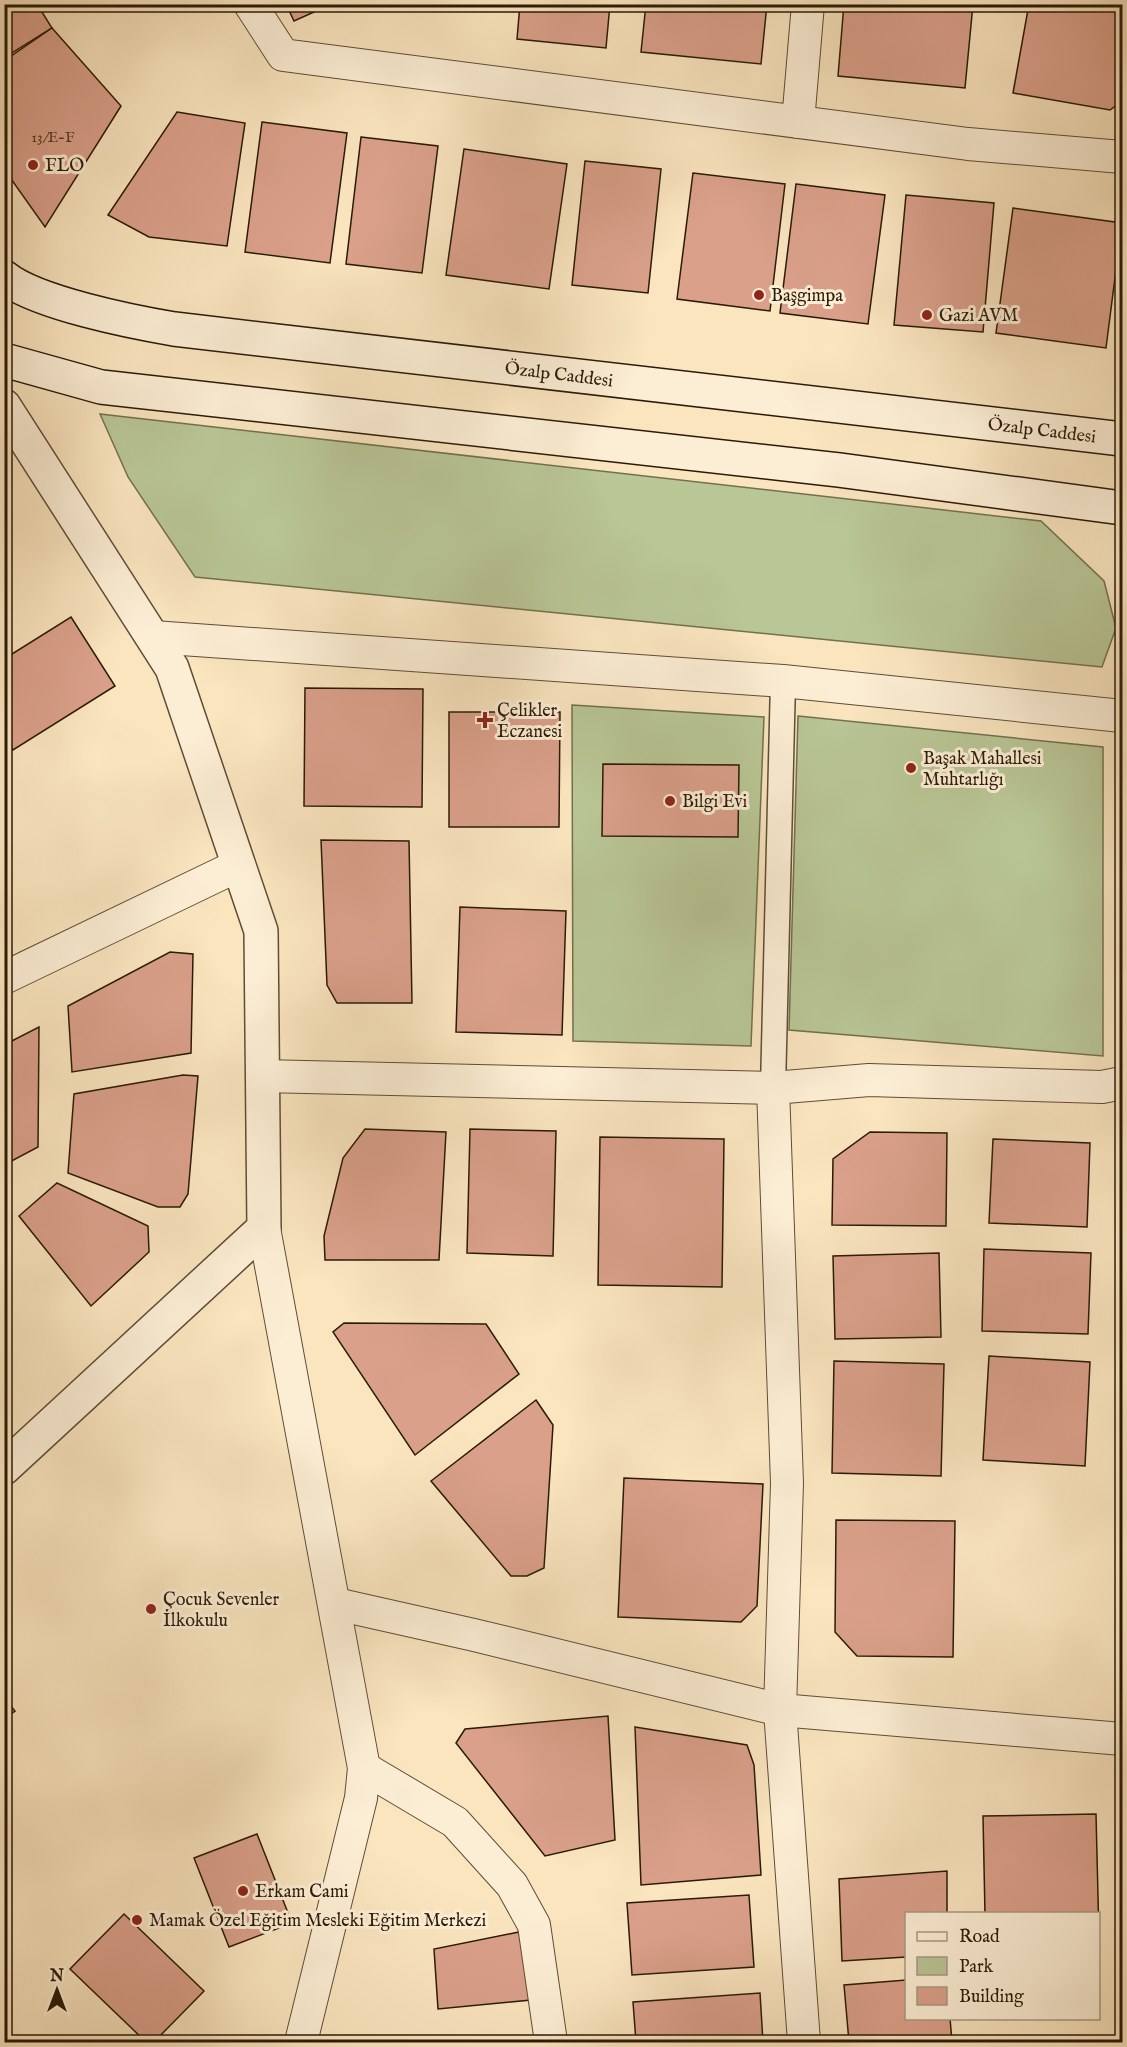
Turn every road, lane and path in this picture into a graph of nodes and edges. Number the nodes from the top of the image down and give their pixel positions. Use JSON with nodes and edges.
{"nodes":[{"id":1,"x":250,"y":4,"type":"edge"},
{"id":2,"x":808,"y":4,"type":"edge"},
{"id":3,"x":798,"y":122,"type":"junction"},
{"id":4,"x":1122,"y":157,"type":"edge"},
{"id":5,"x":8,"y":287,"type":"edge"},
{"id":6,"x":4,"y":360,"type":"edge"},
{"id":7,"x":4,"y":406,"type":"edge"},
{"id":8,"x":1122,"y":440,"type":"edge"},
{"id":9,"x":1122,"y":508,"type":"edge"},
{"id":10,"x":153,"y":638,"type":"junction"},
{"id":11,"x":783,"y":681,"type":"junction"},
{"id":12,"x":1122,"y":716,"type":"edge"},
{"id":13,"x":239,"y":865,"type":"junction"},
{"id":14,"x":9,"y":970,"type":"edge"},
{"id":15,"x":262,"y":1076,"type":"junction"},
{"id":16,"x":1122,"y":1083,"type":"edge"},
{"id":17,"x":773,"y":1088,"type":"junction"},
{"id":18,"x":264,"y":1228,"type":"junction"},
{"id":19,"x":4,"y":1468,"type":"edge"},
{"id":20,"x":336,"y":1604,"type":"junction"},
{"id":21,"x":780,"y":1710,"type":"junction"},
{"id":22,"x":1122,"y":1739,"type":"edge"},
{"id":23,"x":364,"y":1768,"type":"junction"},
{"id":24,"x":301,"y":2043,"type":"edge"},
{"id":25,"x":551,"y":2043,"type":"edge"},
{"id":26,"x":804,"y":2043,"type":"edge"}],
"edges":[{"from":1,"to":3,"type":"street"},
{"from":2,"to":3,"type":"street"},
{"from":3,"to":4,"type":"street"},
{"from":5,"to":8,"type":"main road","name":"Özalp Caddesi"},
{"from":6,"to":9,"type":"main road"},
{"from":7,"to":10,"type":"main road"},
{"from":10,"to":11,"type":"street"},
{"from":10,"to":13,"type":"main road"},
{"from":11,"to":12,"type":"street"},
{"from":11,"to":17,"type":"street"},
{"from":13,"to":14,"type":"street"},
{"from":13,"to":15,"type":"main road"},
{"from":15,"to":17,"type":"street"},
{"from":15,"to":18,"type":"main road"},
{"from":16,"to":17,"type":"street"},
{"from":17,"to":21,"type":"street"},
{"from":18,"to":19,"type":"main road"},
{"from":18,"to":20,"type":"street"},
{"from":20,"to":21,"type":"street"},
{"from":20,"to":23,"type":"street"},
{"from":21,"to":22,"type":"street"},
{"from":21,"to":26,"type":"street"},
{"from":23,"to":24,"type":"street"},
{"from":23,"to":25,"type":"street"}]}
